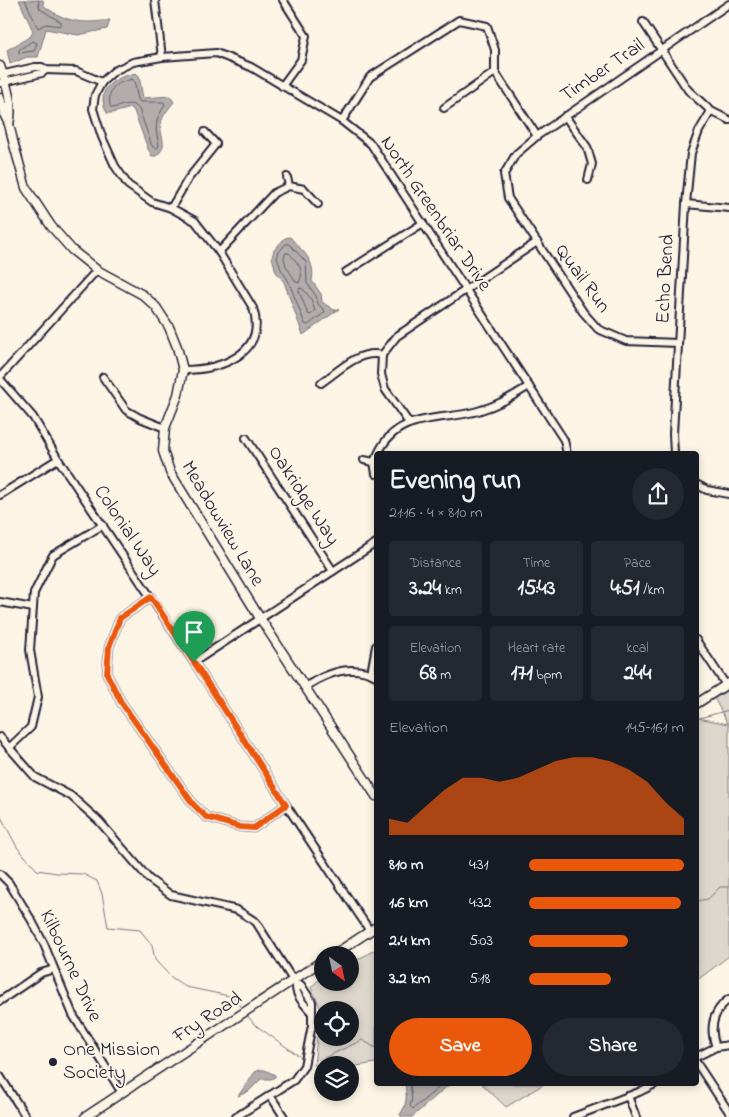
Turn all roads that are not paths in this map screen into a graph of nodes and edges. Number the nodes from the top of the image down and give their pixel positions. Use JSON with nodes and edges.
{"nodes":[{"id":1,"x":155,"y":0,"type":"edge"},
{"id":2,"x":283,"y":0,"type":"edge"},
{"id":3,"x":729,"y":4,"type":"edge"},
{"id":4,"x":643,"y":22,"type":"dead end"},
{"id":5,"x":662,"y":50,"type":"junction"},
{"id":6,"x":162,"y":57,"type":"junction"},
{"id":7,"x":0,"y":66,"type":"edge"},
{"id":8,"x":495,"y":72,"type":"junction"},
{"id":9,"x":2,"y":78,"type":"edge"},
{"id":10,"x":102,"y":82,"type":"junction"},
{"id":11,"x":282,"y":86,"type":"junction"},
{"id":12,"x":0,"y":98,"type":"edge"},
{"id":13,"x":444,"y":108,"type":"dead end"},
{"id":14,"x":712,"y":111,"type":"junction"},
{"id":15,"x":566,"y":116,"type":"junction"},
{"id":16,"x":729,"y":120,"type":"edge"},
{"id":17,"x":342,"y":121,"type":"junction"},
{"id":18,"x":9,"y":124,"type":"junction"},
{"id":19,"x":206,"y":132,"type":"dead end"},
{"id":20,"x":538,"y":136,"type":"junction"},
{"id":21,"x":504,"y":174,"type":"joint"},
{"id":22,"x":287,"y":177,"type":"dead end"},
{"id":23,"x":588,"y":180,"type":"dead end"},
{"id":24,"x":289,"y":186,"type":"junction"},
{"id":25,"x":318,"y":204,"type":"dead end"},
{"id":26,"x":686,"y":204,"type":"junction"},
{"id":27,"x":171,"y":208,"type":"junction"},
{"id":28,"x":729,"y":208,"type":"edge"},
{"id":29,"x":423,"y":223,"type":"junction"},
{"id":30,"x":537,"y":242,"type":"junction"},
{"id":31,"x":219,"y":252,"type":"junction"},
{"id":32,"x":97,"y":270,"type":"junction"},
{"id":33,"x":346,"y":272,"type":"dead end"},
{"id":34,"x":467,"y":290,"type":"junction"},
{"id":35,"x":678,"y":344,"type":"junction"},
{"id":36,"x":382,"y":355,"type":"junction"},
{"id":37,"x":183,"y":370,"type":"junction"},
{"id":38,"x":103,"y":376,"type":"dead end"},
{"id":39,"x":0,"y":378,"type":"edge"},
{"id":40,"x":321,"y":383,"type":"dead end"},
{"id":41,"x":529,"y":386,"type":"junction"},
{"id":42,"x":408,"y":423,"type":"junction"},
{"id":43,"x":165,"y":428,"type":"junction"},
{"id":44,"x":246,"y":438,"type":"dead end"},
{"id":45,"x":380,"y":451,"type":"edge"},
{"id":46,"x":566,"y":451,"type":"edge"},
{"id":47,"x":674,"y":451,"type":"edge"},
{"id":48,"x":58,"y":459,"type":"junction"},
{"id":49,"x":364,"y":460,"type":"dead end"},
{"id":50,"x":374,"y":460,"type":"edge"},
{"id":51,"x":699,"y":486,"type":"edge"},
{"id":52,"x":0,"y":496,"type":"edge"},
{"id":53,"x":729,"y":496,"type":"edge"},
{"id":54,"x":103,"y":525,"type":"junction"},
{"id":55,"x":374,"y":544,"type":"edge"},
{"id":56,"x":333,"y":571,"type":"junction"},
{"id":57,"x":151,"y":597,"type":"junction"},
{"id":58,"x":0,"y":602,"type":"edge"},
{"id":59,"x":33,"y":608,"type":"junction"},
{"id":60,"x":260,"y":619,"type":"junction"},
{"id":61,"x":699,"y":648,"type":"edge"},
{"id":62,"x":194,"y":662,"type":"junction"},
{"id":63,"x":374,"y":674,"type":"edge"},
{"id":64,"x":728,"y":684,"type":"edge"},
{"id":65,"x":305,"y":687,"type":"junction"},
{"id":66,"x":699,"y":702,"type":"edge"},
{"id":67,"x":0,"y":737,"type":"edge"},
{"id":68,"x":9,"y":748,"type":"junction"},
{"id":69,"x":374,"y":793,"type":"edge"},
{"id":70,"x":286,"y":805,"type":"junction"},
{"id":71,"x":2,"y":876,"type":"edge"},
{"id":72,"x":373,"y":929,"type":"edge"},
{"id":73,"x":347,"y":946,"type":"edge"},
{"id":74,"x":314,"y":968,"type":"edge"},
{"id":75,"x":54,"y":969,"type":"junction"},
{"id":76,"x":295,"y":983,"type":"junction"},
{"id":77,"x":729,"y":999,"type":"edge"},
{"id":78,"x":0,"y":1001,"type":"edge"},
{"id":79,"x":729,"y":1045,"type":"edge"},
{"id":80,"x":716,"y":1047,"type":"junction"},
{"id":81,"x":699,"y":1056,"type":"edge"},
{"id":82,"x":699,"y":1067,"type":"edge"},
{"id":83,"x":0,"y":1076,"type":"edge"},
{"id":84,"x":650,"y":1086,"type":"edge"},
{"id":85,"x":122,"y":1093,"type":"junction"},
{"id":86,"x":270,"y":1096,"type":"junction"},
{"id":87,"x":628,"y":1096,"type":"junction"},
{"id":88,"x":729,"y":1112,"type":"edge"},
{"id":89,"x":26,"y":1117,"type":"edge"},
{"id":90,"x":85,"y":1117,"type":"edge"},
{"id":91,"x":236,"y":1117,"type":"edge"},
{"id":92,"x":284,"y":1117,"type":"edge"},
{"id":93,"x":573,"y":1117,"type":"edge"},
{"id":94,"x":636,"y":1117,"type":"edge"}],
"edges":[{"from":1,"to":6,"type":"street"},
{"from":2,"to":11,"type":"street"},
{"from":3,"to":5,"type":"street","name":"Timber Trail"},
{"from":4,"to":5,"type":"street"},
{"from":5,"to":14,"type":"street"},
{"from":5,"to":15,"type":"street","name":"Timber Trail"},
{"from":6,"to":10,"type":"street","name":"North Greenbriar Drive"},
{"from":6,"to":11,"type":"street","name":"North Greenbriar Drive"},
{"from":7,"to":9,"type":"street","name":"Meadowview Lane"},
{"from":8,"to":13,"type":"street"},
{"from":8,"to":17,"type":"street"},
{"from":8,"to":20,"type":"street"},
{"from":9,"to":10,"type":"street"},
{"from":9,"to":18,"type":"street","name":"Meadowview Lane"},
{"from":10,"to":27,"type":"street"},
{"from":11,"to":17,"type":"street","name":"North Greenbriar Drive"},
{"from":12,"to":18,"type":"street","name":"Meadowview Lane"},
{"from":14,"to":16,"type":"street"},
{"from":14,"to":26,"type":"street","name":"Echo Bend"},
{"from":15,"to":20,"type":"street","name":"Timber Trail"},
{"from":15,"to":23,"type":"street"},
{"from":17,"to":29,"type":"street","name":"North Greenbriar Drive"},
{"from":18,"to":32,"type":"street","name":"Meadowview Lane"},
{"from":19,"to":27,"type":"street"},
{"from":20,"to":21,"type":"street","name":"Timber Trail"},
{"from":21,"to":30,"type":"street","name":"Quail Run"},
{"from":22,"to":24,"type":"street"},
{"from":24,"to":25,"type":"street"},
{"from":24,"to":31,"type":"street"},
{"from":26,"to":28,"type":"street"},
{"from":26,"to":35,"type":"street","name":"Echo Bend"},
{"from":27,"to":31,"type":"street"},
{"from":29,"to":33,"type":"street"},
{"from":29,"to":34,"type":"street","name":"North Greenbriar Drive"},
{"from":30,"to":34,"type":"street"},
{"from":30,"to":35,"type":"street","name":"Quail Run"},
{"from":31,"to":37,"type":"street"},
{"from":32,"to":37,"type":"street","name":"Meadowview Lane"},
{"from":32,"to":39,"type":"street"},
{"from":34,"to":36,"type":"street"},
{"from":34,"to":41,"type":"street","name":"North Greenbriar Drive"},
{"from":35,"to":47,"type":"street","name":"Echo Bend"},
{"from":36,"to":40,"type":"street"},
{"from":36,"to":42,"type":"street"},
{"from":37,"to":43,"type":"street","name":"Meadowview Lane"},
{"from":38,"to":43,"type":"street"},
{"from":39,"to":48,"type":"street","name":"Colonial Way"},
{"from":41,"to":42,"type":"street"},
{"from":41,"to":46,"type":"street","name":"North Greenbriar Drive"},
{"from":42,"to":45,"type":"street"},
{"from":43,"to":60,"type":"street","name":"Meadowview Lane"},
{"from":44,"to":56,"type":"street","name":"Oakridge Way"},
{"from":48,"to":52,"type":"street"},
{"from":48,"to":54,"type":"street","name":"Colonial Way"},
{"from":49,"to":50,"type":"street"},
{"from":51,"to":53,"type":"street"},
{"from":54,"to":57,"type":"street","name":"Colonial Way"},
{"from":54,"to":59,"type":"street"},
{"from":55,"to":56,"type":"street"},
{"from":56,"to":60,"type":"street"},
{"from":57,"to":62,"type":"street","name":"Colonial Way"},
{"from":57,"to":70,"type":"street"},
{"from":58,"to":59,"type":"street"},
{"from":59,"to":68,"type":"street"},
{"from":60,"to":62,"type":"street"},
{"from":60,"to":65,"type":"street","name":"Meadowview Lane"},
{"from":61,"to":64,"type":"street"},
{"from":62,"to":70,"type":"street","name":"Colonial Way"},
{"from":63,"to":65,"type":"street"},
{"from":64,"to":66,"type":"street"},
{"from":65,"to":69,"type":"street","name":"Meadowview Lane"},
{"from":67,"to":68,"type":"street"},
{"from":68,"to":76,"type":"street"},
{"from":70,"to":72,"type":"street","name":"Colonial Way"},
{"from":71,"to":75,"type":"street","name":"Kilbourne Drive"},
{"from":72,"to":73,"type":"street"},
{"from":74,"to":76,"type":"street","name":"Fry Road"},
{"from":75,"to":78,"type":"street"},
{"from":75,"to":85,"type":"street","name":"Kilbourne Drive"},
{"from":76,"to":85,"type":"street","name":"Fry Road"},
{"from":76,"to":86,"type":"street"},
{"from":77,"to":80,"type":"street"},
{"from":79,"to":80,"type":"street"},
{"from":80,"to":81,"type":"street"},
{"from":82,"to":88,"type":"street"},
{"from":83,"to":89,"type":"street"},
{"from":84,"to":87,"type":"street"},
{"from":85,"to":90,"type":"street","name":"Fry Road"},
{"from":86,"to":91,"type":"street"},
{"from":86,"to":92,"type":"street"},
{"from":87,"to":93,"type":"street"},
{"from":87,"to":94,"type":"street"}]}
